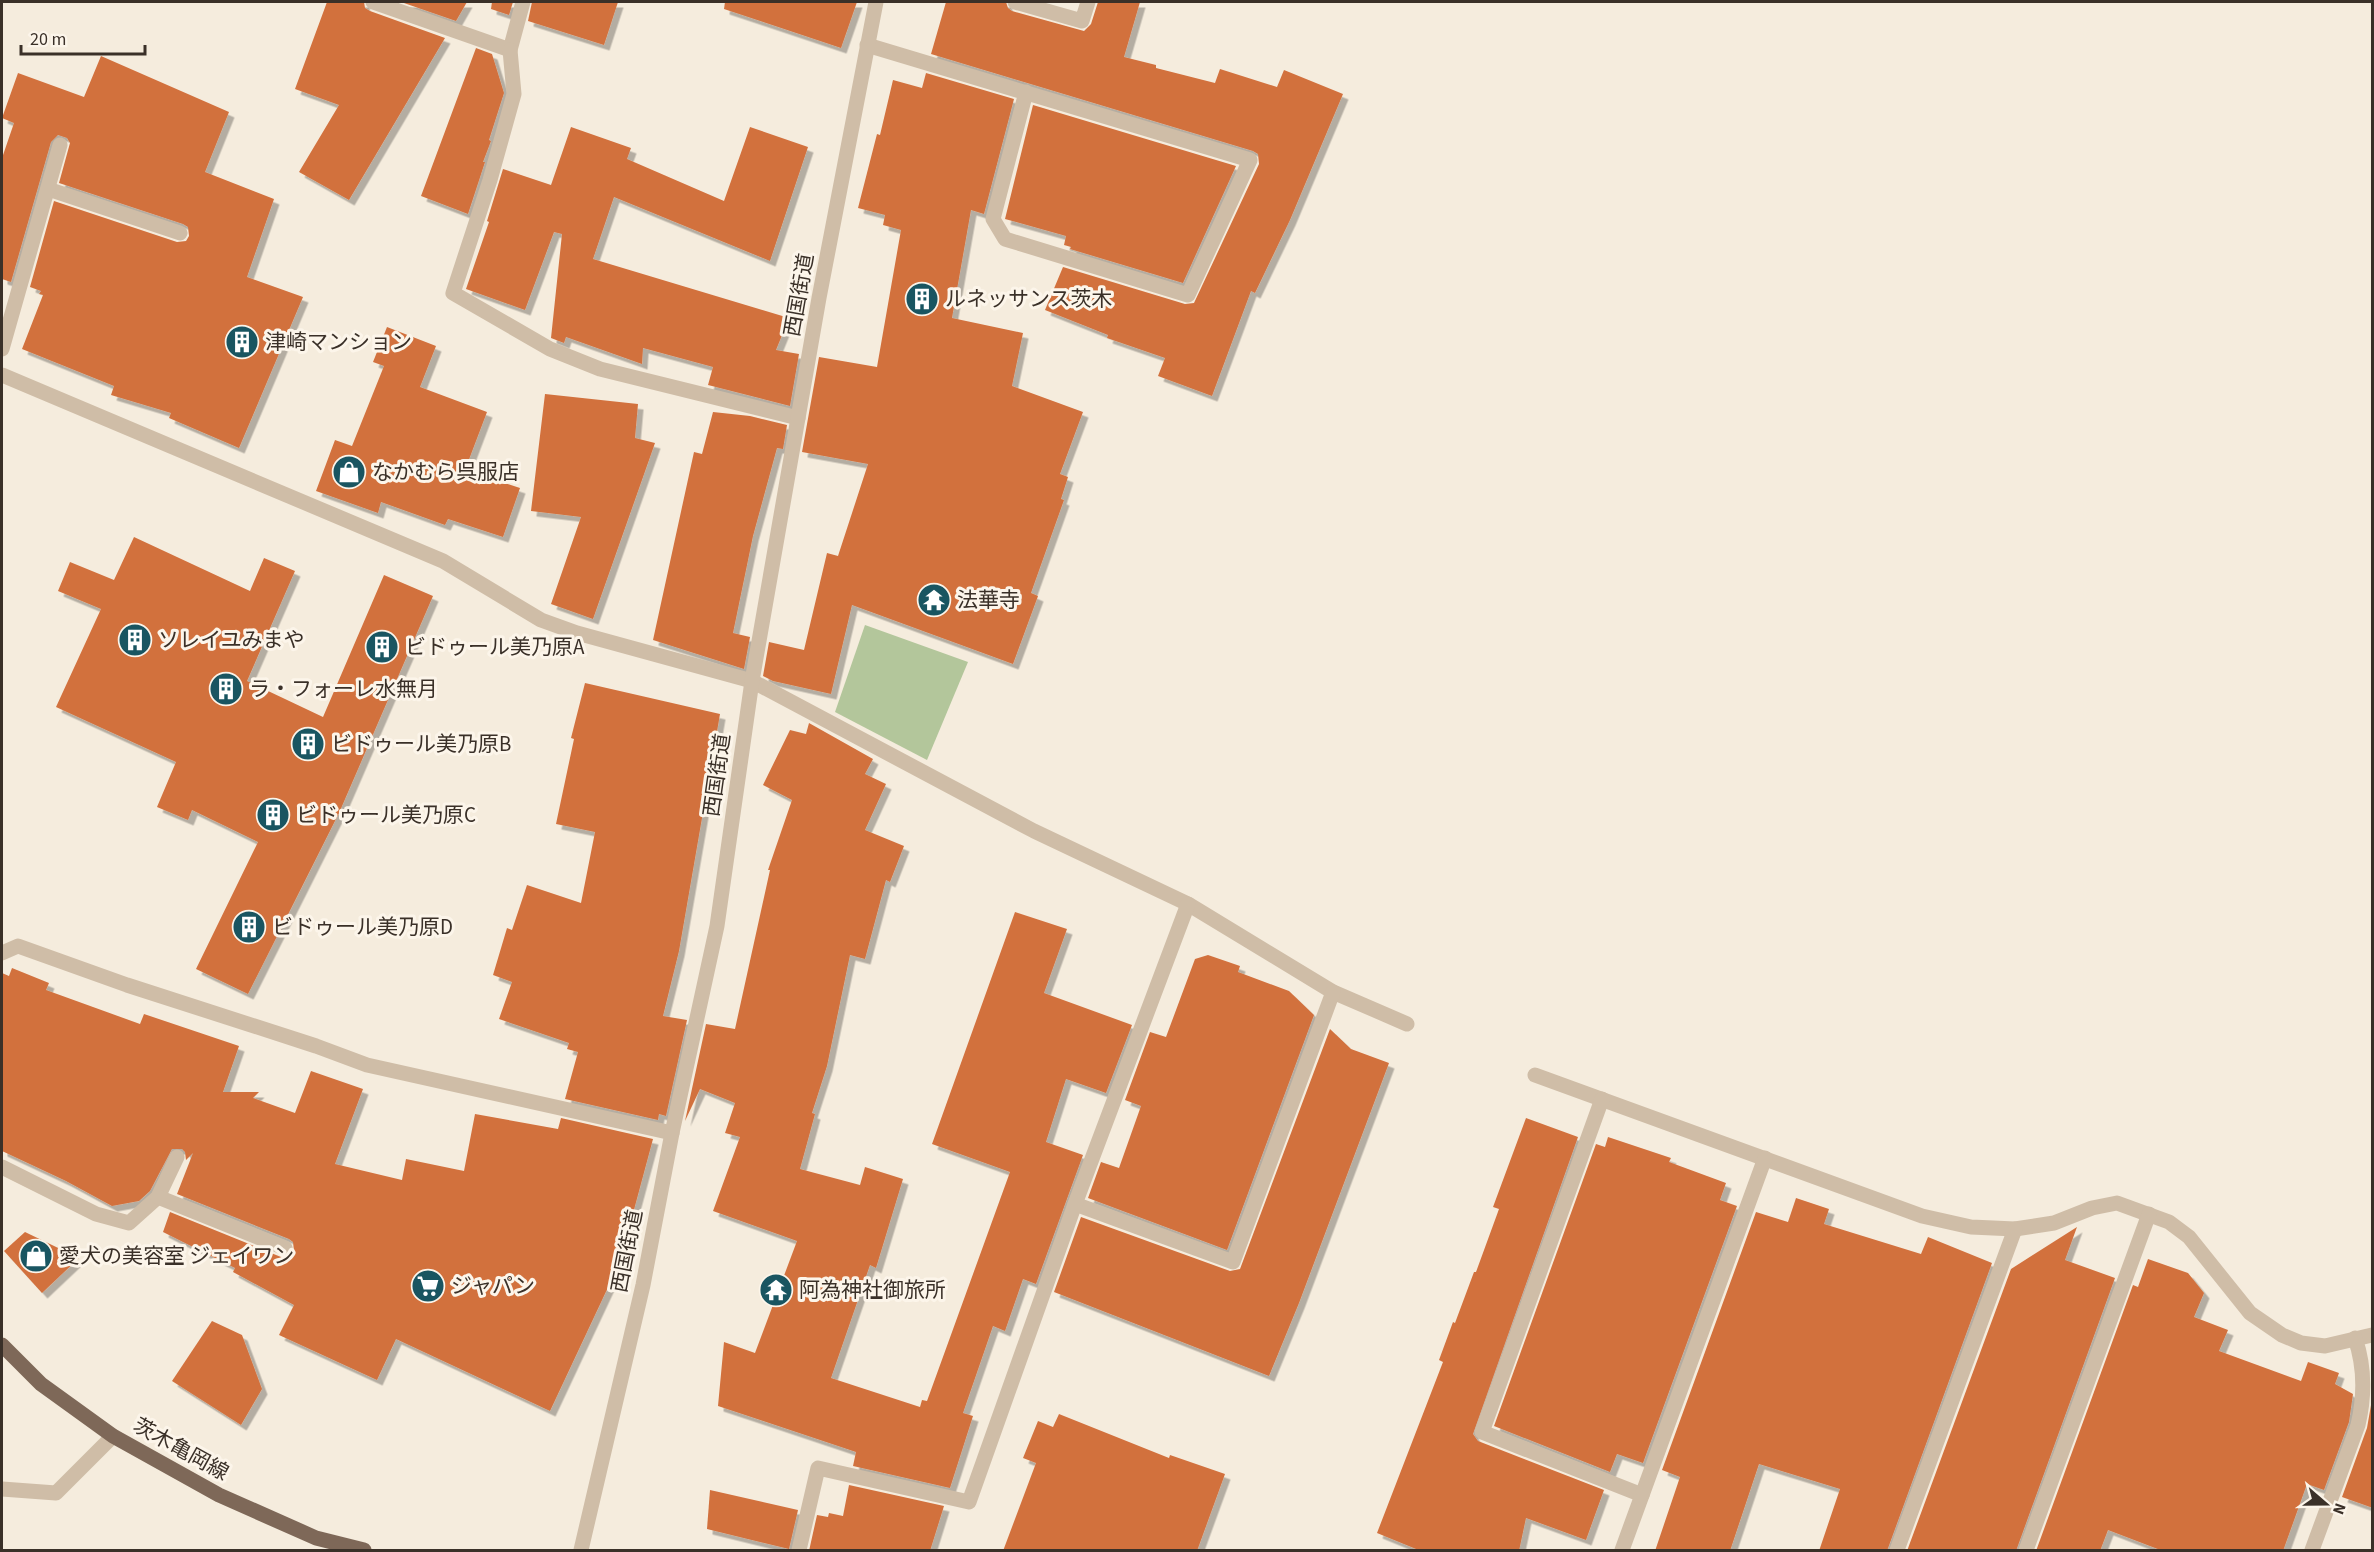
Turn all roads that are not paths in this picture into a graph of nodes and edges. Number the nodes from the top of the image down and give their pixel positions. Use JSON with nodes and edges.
{"nodes":[{"id":1,"x":373,"y":2,"type":"edge"},
{"id":2,"x":523,"y":2,"type":"edge"},
{"id":3,"x":876,"y":2,"type":"edge"},
{"id":4,"x":1015,"y":2,"type":"edge"},
{"id":5,"x":1088,"y":2,"type":"edge"},
{"id":6,"x":867,"y":45,"type":"junction"},
{"id":7,"x":510,"y":50,"type":"junction"},
{"id":8,"x":1026,"y":92,"type":"junction"},
{"id":9,"x":60,"y":145,"type":"dead end"},
{"id":10,"x":48,"y":189,"type":"junction"},
{"id":11,"x":180,"y":233,"type":"dead end"},
{"id":12,"x":2,"y":349,"type":"edge"},
{"id":13,"x":2,"y":375,"type":"edge"},
{"id":14,"x":798,"y":418,"type":"junction"},
{"id":15,"x":752,"y":681,"type":"junction"},
{"id":16,"x":1188,"y":904,"type":"junction"},
{"id":17,"x":2,"y":953,"type":"edge"},
{"id":18,"x":1333,"y":992,"type":"junction"},
{"id":19,"x":1407,"y":1024,"type":"dead end"},
{"id":20,"x":1535,"y":1075,"type":"dead end"},
{"id":21,"x":1602,"y":1099,"type":"junction"},
{"id":22,"x":672,"y":1133,"type":"junction"},
{"id":23,"x":177,"y":1157,"type":"dead end"},
{"id":24,"x":1765,"y":1158,"type":"junction"},
{"id":25,"x":2,"y":1167,"type":"edge"},
{"id":26,"x":158,"y":1197,"type":"junction"},
{"id":27,"x":1075,"y":1204,"type":"junction"},
{"id":28,"x":2149,"y":1214,"type":"junction"},
{"id":29,"x":2015,"y":1229,"type":"junction"},
{"id":30,"x":285,"y":1248,"type":"dead end"},
{"id":31,"x":2373,"y":1335,"type":"edge"},
{"id":32,"x":2355,"y":1338,"type":"junction"},
{"id":33,"x":2,"y":1345,"type":"edge"},
{"id":34,"x":113,"y":1436,"type":"junction"},
{"id":35,"x":2,"y":1489,"type":"edge"},
{"id":36,"x":1642,"y":1495,"type":"junction"},
{"id":37,"x":364,"y":1551,"type":"edge"},
{"id":38,"x":581,"y":1551,"type":"edge"},
{"id":39,"x":799,"y":1551,"type":"edge"},
{"id":40,"x":1622,"y":1551,"type":"edge"},
{"id":41,"x":1897,"y":1551,"type":"edge"},
{"id":42,"x":2026,"y":1551,"type":"edge"},
{"id":43,"x":2312,"y":1551,"type":"edge"}],
"edges":[{"from":1,"to":7,"type":"street"},
{"from":2,"to":7,"type":"street"},
{"from":3,"to":6,"type":"street","name":"西国街道"},
{"from":4,"to":5,"type":"street"},
{"from":6,"to":8,"type":"street"},
{"from":6,"to":14,"type":"street","name":"西国街道"},
{"from":7,"to":14,"type":"street"},
{"from":8,"to":8,"type":"street"},
{"from":9,"to":10,"type":"street"},
{"from":10,"to":11,"type":"street"},
{"from":10,"to":12,"type":"street"},
{"from":13,"to":15,"type":"street"},
{"from":14,"to":15,"type":"street","name":"西国街道"},
{"from":15,"to":16,"type":"street"},
{"from":15,"to":22,"type":"street","name":"西国街道"},
{"from":16,"to":18,"type":"street"},
{"from":16,"to":27,"type":"street"},
{"from":17,"to":22,"type":"street"},
{"from":18,"to":19,"type":"street"},
{"from":18,"to":27,"type":"street"},
{"from":20,"to":21,"type":"street"},
{"from":21,"to":24,"type":"street"},
{"from":21,"to":36,"type":"street"},
{"from":22,"to":38,"type":"street","name":"西国街道"},
{"from":23,"to":26,"type":"street"},
{"from":24,"to":29,"type":"street"},
{"from":24,"to":36,"type":"street"},
{"from":25,"to":26,"type":"street"},
{"from":26,"to":30,"type":"street"},
{"from":27,"to":39,"type":"street"},
{"from":28,"to":29,"type":"street"},
{"from":28,"to":32,"type":"street"},
{"from":28,"to":42,"type":"street"},
{"from":29,"to":41,"type":"street"},
{"from":31,"to":32,"type":"street"},
{"from":32,"to":43,"type":"street"},
{"from":33,"to":34,"type":"main road","name":"茨木亀岡線"},
{"from":34,"to":35,"type":"street"},
{"from":34,"to":37,"type":"main road","name":"茨木亀岡線"},
{"from":36,"to":40,"type":"street"}]}
